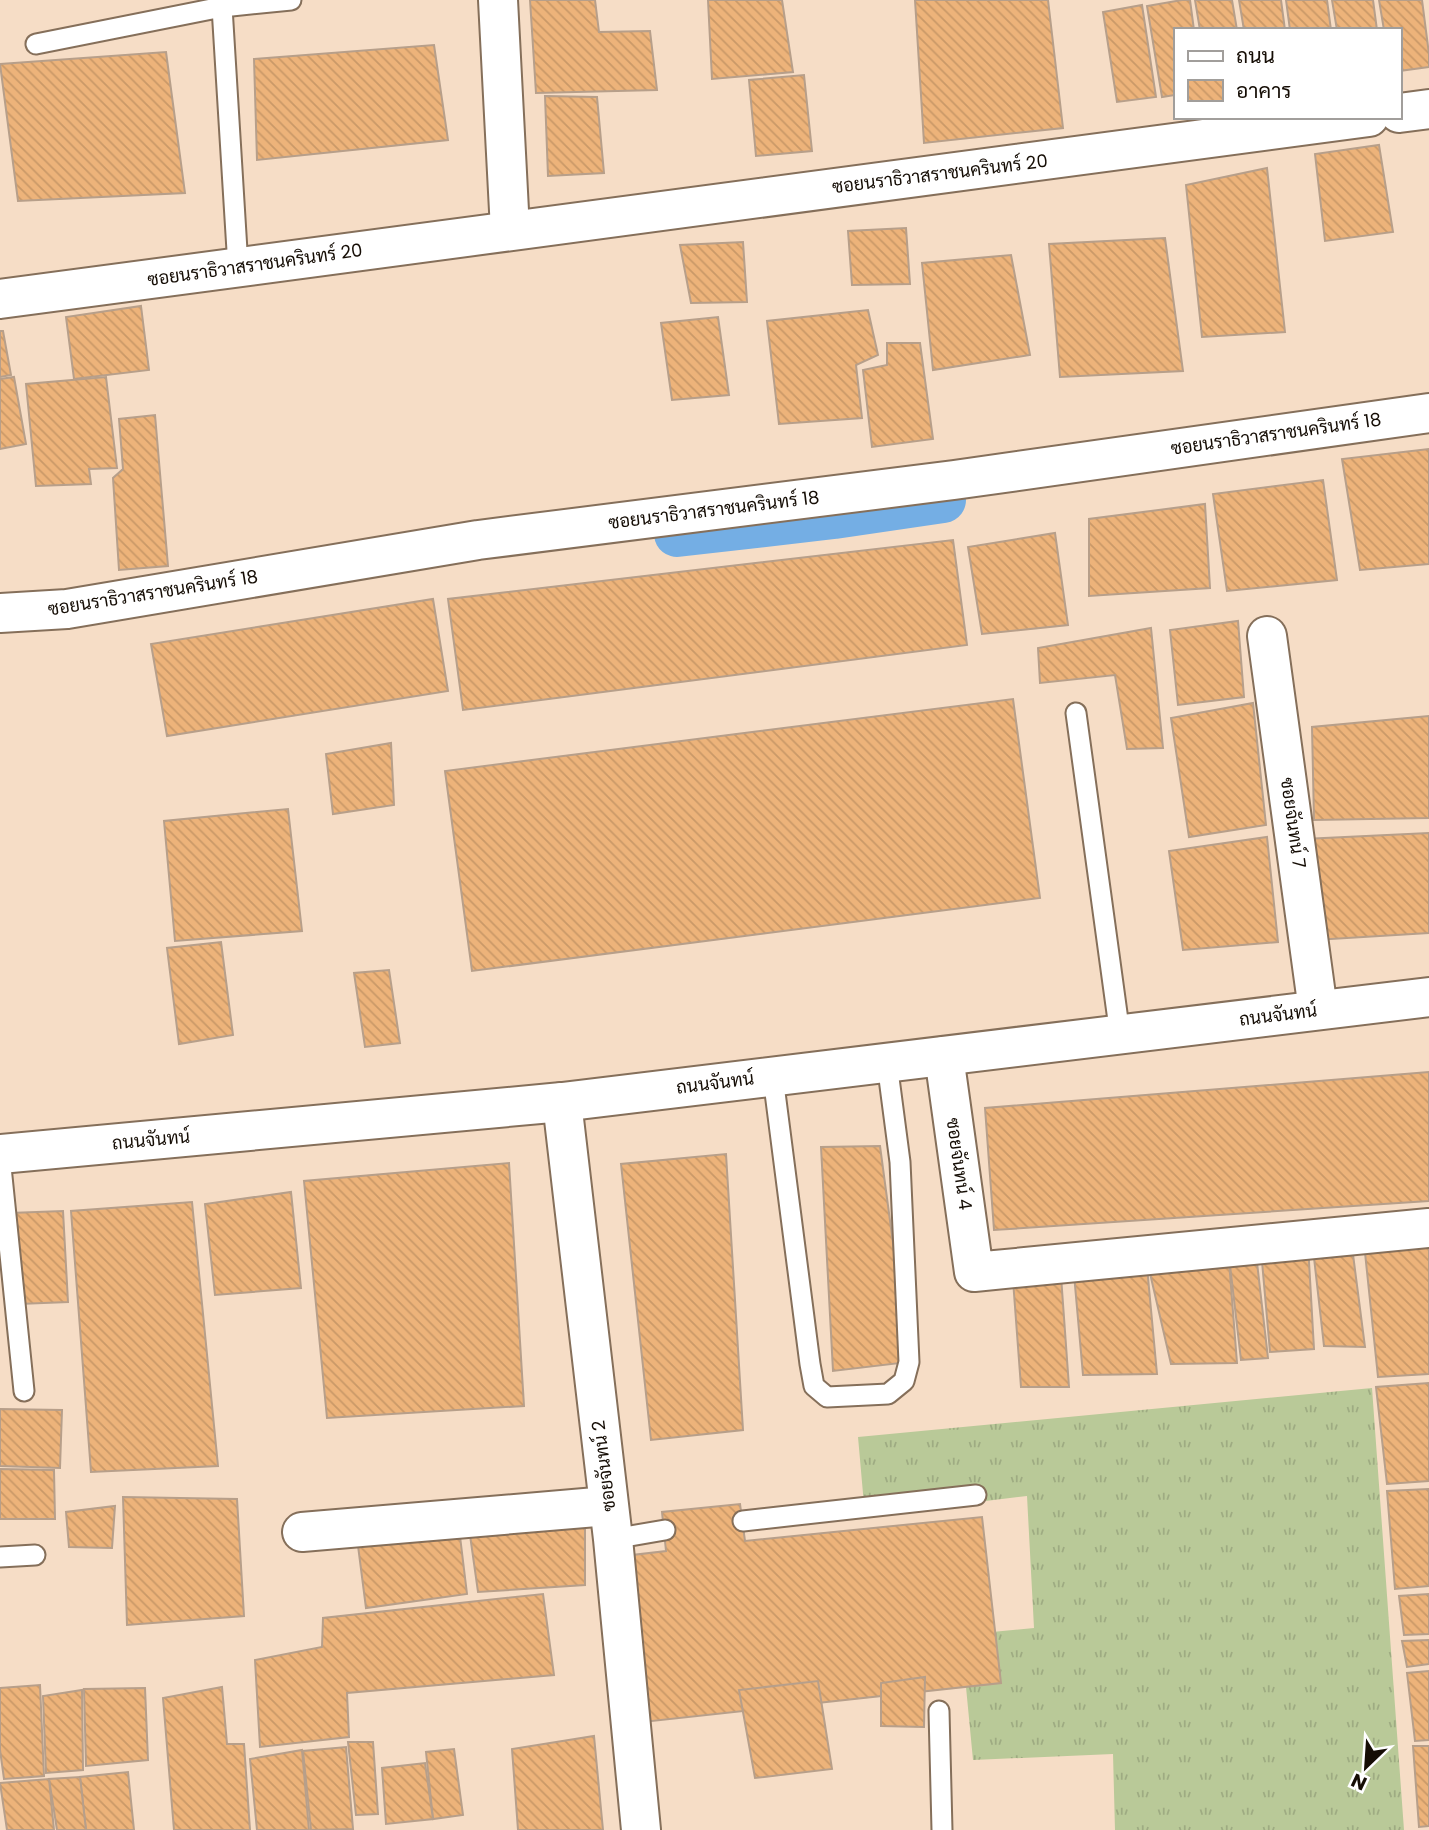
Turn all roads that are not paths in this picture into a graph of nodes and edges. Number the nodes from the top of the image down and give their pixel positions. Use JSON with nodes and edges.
{"nodes":[{"id":1,"x":291,"y":0,"type":"edge"},
{"id":2,"x":498,"y":0,"type":"edge"},
{"id":3,"x":222,"y":4,"type":"edge"},
{"id":4,"x":36,"y":44,"type":"dead end"},
{"id":5,"x":1429,"y":109,"type":"edge"},
{"id":6,"x":1401,"y":113,"type":"edge"},
{"id":7,"x":1354,"y":119,"type":"edge"},
{"id":8,"x":510,"y":230,"type":"junction"},
{"id":9,"x":238,"y":267,"type":"junction"},
{"id":10,"x":0,"y":299,"type":"edge"},
{"id":11,"x":1429,"y":413,"type":"edge"},
{"id":12,"x":0,"y":613,"type":"edge"},
{"id":13,"x":1267,"y":636,"type":"dead end"},
{"id":14,"x":1076,"y":713,"type":"dead end"},
{"id":15,"x":1429,"y":997,"type":"edge"},
{"id":16,"x":1318,"y":1010,"type":"junction"},
{"id":17,"x":1121,"y":1035,"type":"junction"},
{"id":18,"x":944,"y":1056,"type":"junction"},
{"id":19,"x":887,"y":1063,"type":"junction"},
{"id":20,"x":772,"y":1077,"type":"junction"},
{"id":21,"x":562,"y":1102,"type":"junction"},
{"id":22,"x":0,"y":1156,"type":"edge"},
{"id":23,"x":1429,"y":1228,"type":"edge"},
{"id":24,"x":24,"y":1391,"type":"dead end"},
{"id":25,"x":976,"y":1495,"type":"dead end"},
{"id":26,"x":743,"y":1521,"type":"dead end"},
{"id":27,"x":610,"y":1522,"type":"junction"},
{"id":28,"x":665,"y":1530,"type":"dead end"},
{"id":29,"x":302,"y":1532,"type":"dead end"},
{"id":30,"x":35,"y":1555,"type":"dead end"},
{"id":31,"x":0,"y":1557,"type":"edge"},
{"id":32,"x":939,"y":1711,"type":"dead end"},
{"id":33,"x":641,"y":1830,"type":"edge"},
{"id":34,"x":942,"y":1830,"type":"edge"}],
"edges":[{"from":1,"to":3,"type":"lane"},
{"from":2,"to":8,"type":"street"},
{"from":3,"to":4,"type":"lane"},
{"from":3,"to":9,"type":"lane"},
{"from":5,"to":6,"type":"street"},
{"from":7,"to":8,"type":"street","name":"ซอยนราธิวาสราชนครินทร์ 20"},
{"from":8,"to":9,"type":"street","name":"ซอยนราธิวาสราชนครินทร์ 20"},
{"from":9,"to":10,"type":"street","name":"ซอยนราธิวาสราชนครินทร์ 20"},
{"from":11,"to":12,"type":"street","name":"ซอยนราธิวาสราชนครินทร์ 18"},
{"from":13,"to":16,"type":"street","name":"ซอยจันทน์ 7"},
{"from":14,"to":17,"type":"lane"},
{"from":15,"to":16,"type":"street","name":"ถนนจันทน์"},
{"from":16,"to":17,"type":"street","name":"ถนนจันทน์"},
{"from":17,"to":18,"type":"street","name":"ถนนจันทน์"},
{"from":18,"to":19,"type":"street","name":"ถนนจันทน์"},
{"from":18,"to":23,"type":"street","name":"ซอยจันทน์ 4"},
{"from":19,"to":20,"type":"street","name":"ถนนจันทน์"},
{"from":19,"to":20,"type":"lane"},
{"from":20,"to":21,"type":"street","name":"ถนนจันทน์"},
{"from":21,"to":22,"type":"street","name":"ถนนจันทน์"},
{"from":21,"to":27,"type":"street","name":"ซอยจันทน์ 2"},
{"from":22,"to":24,"type":"lane"},
{"from":25,"to":26,"type":"lane"},
{"from":27,"to":28,"type":"lane"},
{"from":27,"to":29,"type":"street"},
{"from":27,"to":33,"type":"street","name":"ซอยจันทน์ 2"},
{"from":30,"to":31,"type":"lane"},
{"from":32,"to":34,"type":"lane"}]}
